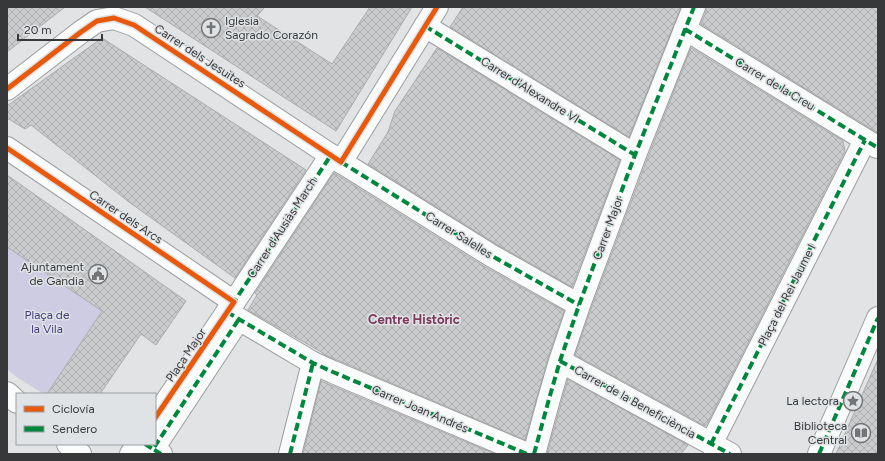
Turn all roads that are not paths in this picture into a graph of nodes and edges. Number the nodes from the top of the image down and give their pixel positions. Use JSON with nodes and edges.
{"nodes":[{"id":1,"x":437,"y":7,"type":"edge"},
{"id":2,"x":694,"y":7,"type":"edge"},
{"id":3,"x":425,"y":26,"type":"junction"},
{"id":4,"x":685,"y":29,"type":"junction"},
{"id":5,"x":7,"y":89,"type":"edge"},
{"id":6,"x":872,"y":144,"type":"edge"},
{"id":7,"x":7,"y":148,"type":"edge"},
{"id":8,"x":635,"y":155,"type":"junction"},
{"id":9,"x":336,"y":158,"type":"junction"},
{"id":10,"x":579,"y":305,"type":"junction"},
{"id":11,"x":233,"y":311,"type":"junction"},
{"id":12,"x":878,"y":318,"type":"edge"},
{"id":13,"x":560,"y":361,"type":"junction"},
{"id":14,"x":313,"y":363,"type":"junction"},
{"id":15,"x":7,"y":393,"type":"edge"},
{"id":16,"x":16,"y":401,"type":"edge"},
{"id":17,"x":156,"y":417,"type":"edge"},
{"id":18,"x":156,"y":437,"type":"edge"},
{"id":19,"x":711,"y":444,"type":"junction"},
{"id":20,"x":69,"y":445,"type":"edge"},
{"id":21,"x":149,"y":448,"type":"edge"},
{"id":22,"x":80,"y":454,"type":"edge"},
{"id":23,"x":131,"y":454,"type":"edge"},
{"id":24,"x":290,"y":454,"type":"edge"},
{"id":25,"x":527,"y":454,"type":"edge"},
{"id":26,"x":534,"y":454,"type":"edge"},
{"id":27,"x":730,"y":454,"type":"edge"},
{"id":28,"x":819,"y":454,"type":"edge"}],
"edges":[{"from":1,"to":3,"type":"street","name":"Carrer d'Ausiàs March"},
{"from":2,"to":4,"type":"street","name":"Carrer Major"},
{"from":3,"to":8,"type":"street","name":"Carrer d'Alexandre VI"},
{"from":3,"to":9,"type":"street","name":"Carrer d'Ausiàs March"},
{"from":4,"to":6,"type":"street","name":"Carrer de la Creu"},
{"from":4,"to":8,"type":"street","name":"Carrer Major"},
{"from":5,"to":9,"type":"street","name":"Carrer dels Jesuïtes"},
{"from":6,"to":19,"type":"street","name":"Plaça del Rei Jaume I"},
{"from":7,"to":11,"type":"street","name":"Carrer dels Arcs"},
{"from":8,"to":10,"type":"street","name":"Carrer Major"},
{"from":9,"to":10,"type":"street","name":"Carrer Salelles"},
{"from":9,"to":11,"type":"street","name":"Carrer d'Ausiàs March"},
{"from":10,"to":13,"type":"street","name":"Carrer Major"},
{"from":11,"to":14,"type":"street"},
{"from":11,"to":17,"type":"street","name":"Plaça Major"},
{"from":11,"to":18,"type":"street","name":"Plaça Major"},
{"from":12,"to":28,"type":"street"},
{"from":13,"to":19,"type":"street","name":"Carrer de la Beneficiència"},
{"from":13,"to":26,"type":"street","name":"Carrer Major"},
{"from":14,"to":24,"type":"street"},
{"from":14,"to":25,"type":"street","name":"Carrer Joan Andrés"},
{"from":15,"to":16,"type":"street"},
{"from":19,"to":27,"type":"street"},
{"from":20,"to":22,"type":"street"},
{"from":21,"to":23,"type":"street","name":"Plaça Major"}]}
